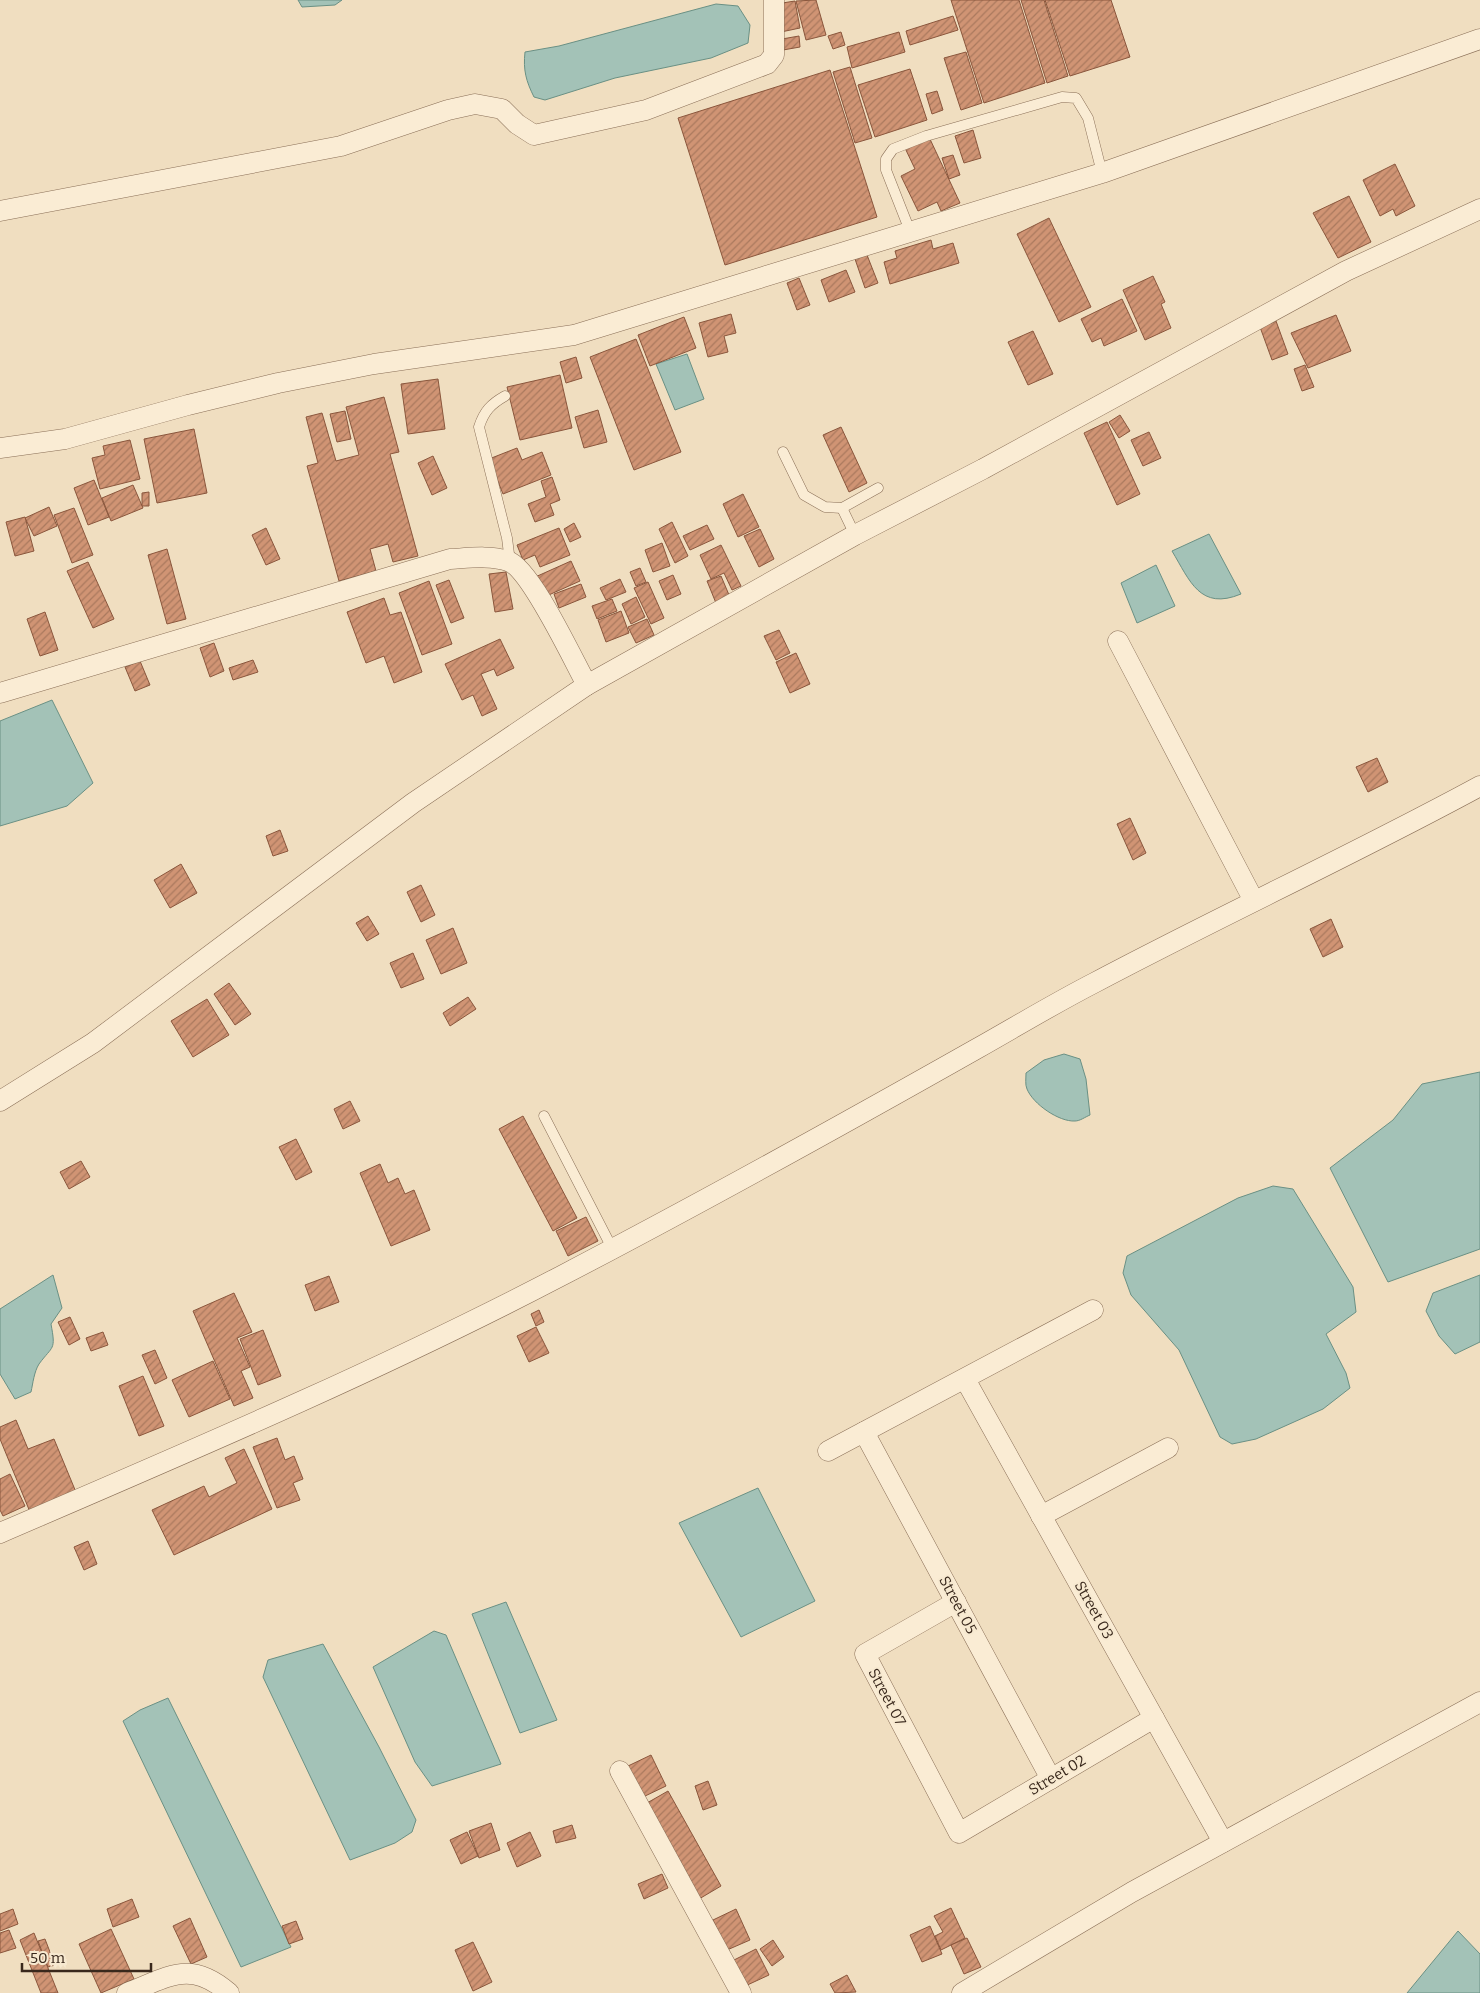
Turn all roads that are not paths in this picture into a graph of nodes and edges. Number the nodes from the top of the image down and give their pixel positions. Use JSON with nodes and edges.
{"nodes":[{"id":1,"x":774,"y":0,"type":"edge"},
{"id":2,"x":1480,"y":39,"type":"edge"},
{"id":3,"x":1102,"y":174,"type":"junction"},
{"id":4,"x":1480,"y":209,"type":"edge"},
{"id":5,"x":0,"y":211,"type":"edge"},
{"id":6,"x":910,"y":231,"type":"junction"},
{"id":7,"x":505,"y":396,"type":"dead end"},
{"id":8,"x":0,"y":448,"type":"edge"},
{"id":9,"x":783,"y":452,"type":"dead end"},
{"id":10,"x":878,"y":488,"type":"dead end"},
{"id":11,"x":842,"y":508,"type":"junction"},
{"id":12,"x":855,"y":535,"type":"junction"},
{"id":13,"x":510,"y":562,"type":"junction"},
{"id":14,"x":1118,"y":641,"type":"dead end"},
{"id":15,"x":587,"y":685,"type":"junction"},
{"id":16,"x":0,"y":693,"type":"edge"},
{"id":17,"x":1480,"y":786,"type":"edge"},
{"id":18,"x":1254,"y":901,"type":"junction"},
{"id":19,"x":0,"y":1101,"type":"edge"},
{"id":20,"x":544,"y":1116,"type":"dead end"},
{"id":21,"x":612,"y":1248,"type":"junction"},
{"id":22,"x":1093,"y":1310,"type":"dead end"},
{"id":23,"x":964,"y":1379,"type":"junction"},
{"id":24,"x":864,"y":1432,"type":"junction"},
{"id":25,"x":1168,"y":1448,"type":"dead end"},
{"id":26,"x":828,"y":1451,"type":"dead end"},
{"id":27,"x":1041,"y":1516,"type":"junction"},
{"id":28,"x":0,"y":1533,"type":"edge"},
{"id":29,"x":956,"y":1602,"type":"junction"},
{"id":30,"x":1480,"y":1702,"type":"edge"},
{"id":31,"x":1154,"y":1718,"type":"junction"},
{"id":32,"x":620,"y":1771,"type":"dead end"},
{"id":33,"x":1051,"y":1779,"type":"junction"},
{"id":34,"x":959,"y":1833,"type":"joint"},
{"id":35,"x":1223,"y":1842,"type":"junction"},
{"id":36,"x":126,"y":1993,"type":"edge"},
{"id":37,"x":229,"y":1993,"type":"edge"},
{"id":38,"x":741,"y":1993,"type":"edge"},
{"id":39,"x":962,"y":1993,"type":"edge"}],
"edges":[{"from":1,"to":5,"type":"street"},
{"from":2,"to":3,"type":"street"},
{"from":3,"to":6,"type":"street"},
{"from":3,"to":6,"type":"lane"},
{"from":4,"to":12,"type":"street"},
{"from":6,"to":8,"type":"street"},
{"from":7,"to":13,"type":"lane"},
{"from":9,"to":11,"type":"lane"},
{"from":10,"to":11,"type":"lane"},
{"from":11,"to":12,"type":"lane"},
{"from":12,"to":15,"type":"street"},
{"from":13,"to":15,"type":"street"},
{"from":13,"to":16,"type":"street"},
{"from":14,"to":18,"type":"street"},
{"from":15,"to":19,"type":"street"},
{"from":17,"to":18,"type":"street"},
{"from":18,"to":21,"type":"street"},
{"from":20,"to":21,"type":"lane"},
{"from":21,"to":28,"type":"street"},
{"from":22,"to":23,"type":"street"},
{"from":23,"to":24,"type":"street"},
{"from":23,"to":27,"type":"street","name":"Street 03"},
{"from":24,"to":26,"type":"street"},
{"from":24,"to":29,"type":"street","name":"Street 05"},
{"from":25,"to":27,"type":"street"},
{"from":27,"to":31,"type":"street","name":"Street 03"},
{"from":29,"to":33,"type":"street","name":"Street 05"},
{"from":29,"to":34,"type":"street","name":"Street 07"},
{"from":30,"to":35,"type":"street"},
{"from":31,"to":33,"type":"street","name":"Street 02"},
{"from":31,"to":35,"type":"street","name":"Street 03"},
{"from":32,"to":38,"type":"street"},
{"from":33,"to":34,"type":"street","name":"Street 02"},
{"from":35,"to":39,"type":"street"},
{"from":36,"to":37,"type":"street"}]}
